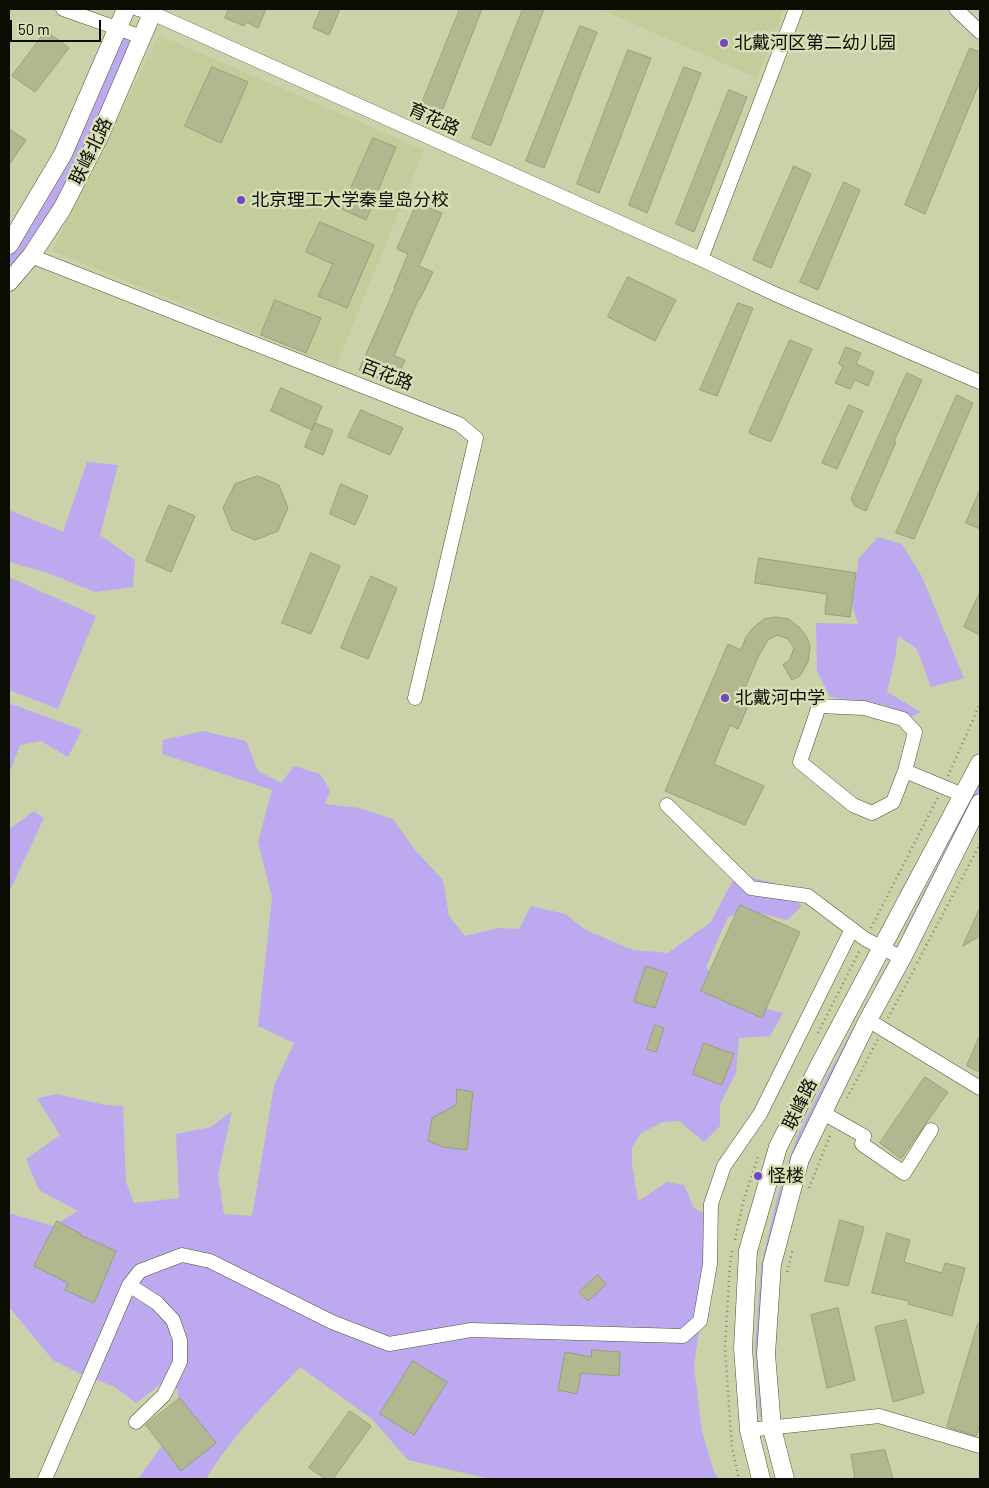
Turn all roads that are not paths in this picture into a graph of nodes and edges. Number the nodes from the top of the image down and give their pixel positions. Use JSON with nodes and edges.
{"nodes":[{"id":1,"x":63,"y":9,"type":"edge"},
{"id":2,"x":126,"y":9,"type":"edge"},
{"id":3,"x":796,"y":9,"type":"edge"},
{"id":4,"x":956,"y":9,"type":"edge"},
{"id":5,"x":148,"y":10,"type":"edge"},
{"id":6,"x":118,"y":28,"type":"junction"},
{"id":7,"x":980,"y":32,"type":"edge"},
{"id":8,"x":142,"y":37,"type":"junction"},
{"id":9,"x":9,"y":244,"type":"edge"},
{"id":10,"x":31,"y":256,"type":"junction"},
{"id":11,"x":701,"y":259,"type":"junction"},
{"id":12,"x":9,"y":282,"type":"edge"},
{"id":13,"x":980,"y":382,"type":"edge"},
{"id":14,"x":415,"y":698,"type":"dead end"},
{"id":15,"x":980,"y":763,"type":"edge"},
{"id":16,"x":905,"y":771,"type":"junction"},
{"id":17,"x":963,"y":795,"type":"junction"},
{"id":18,"x":980,"y":803,"type":"edge"},
{"id":19,"x":668,"y":805,"type":"dead end"},
{"id":20,"x":852,"y":929,"type":"junction"},
{"id":21,"x":882,"y":948,"type":"junction"},
{"id":22,"x":902,"y":958,"type":"junction"},
{"id":23,"x":875,"y":1024,"type":"junction"},
{"id":24,"x":980,"y":1088,"type":"edge"},
{"id":25,"x":830,"y":1117,"type":"junction"},
{"id":26,"x":931,"y":1130,"type":"dead end"},
{"id":27,"x":129,"y":1284,"type":"junction"},
{"id":28,"x":136,"y":1422,"type":"dead end"},
{"id":29,"x":772,"y":1428,"type":"junction"},
{"id":30,"x":749,"y":1430,"type":"junction"},
{"id":31,"x":980,"y":1446,"type":"edge"},
{"id":32,"x":45,"y":1479,"type":"edge"},
{"id":33,"x":761,"y":1479,"type":"edge"},
{"id":34,"x":785,"y":1479,"type":"edge"}],
"edges":[{"from":1,"to":6,"type":"street"},
{"from":2,"to":6,"type":"main road","name":"联峰北路"},
{"from":3,"to":11,"type":"street"},
{"from":4,"to":7,"type":"street"},
{"from":5,"to":8,"type":"main road","name":"联峰北路"},
{"from":5,"to":11,"type":"street","name":"育花路"},
{"from":6,"to":8,"type":"street"},
{"from":6,"to":9,"type":"main road","name":"联峰北路"},
{"from":8,"to":10,"type":"main road","name":"联峰北路"},
{"from":10,"to":12,"type":"main road","name":"联峰北路"},
{"from":10,"to":14,"type":"street","name":"百花路"},
{"from":11,"to":13,"type":"street","name":"育花路"},
{"from":15,"to":17,"type":"main road","name":"联峰路"},
{"from":16,"to":16,"type":"street"},
{"from":16,"to":17,"type":"street"},
{"from":17,"to":21,"type":"main road","name":"联峰路"},
{"from":18,"to":22,"type":"main road","name":"联峰路"},
{"from":19,"to":20,"type":"street"},
{"from":20,"to":21,"type":"street"},
{"from":20,"to":27,"type":"street"},
{"from":21,"to":22,"type":"street"},
{"from":21,"to":30,"type":"main road","name":"联峰路"},
{"from":22,"to":23,"type":"main road","name":"联峰路"},
{"from":23,"to":24,"type":"street"},
{"from":23,"to":25,"type":"main road","name":"联峰路"},
{"from":25,"to":26,"type":"street"},
{"from":25,"to":29,"type":"main road","name":"联峰路"},
{"from":27,"to":28,"type":"street"},
{"from":27,"to":32,"type":"street"},
{"from":29,"to":30,"type":"street"},
{"from":29,"to":31,"type":"street"},
{"from":29,"to":34,"type":"main road","name":"联峰路"},
{"from":30,"to":33,"type":"main road","name":"联峰路"}]}
